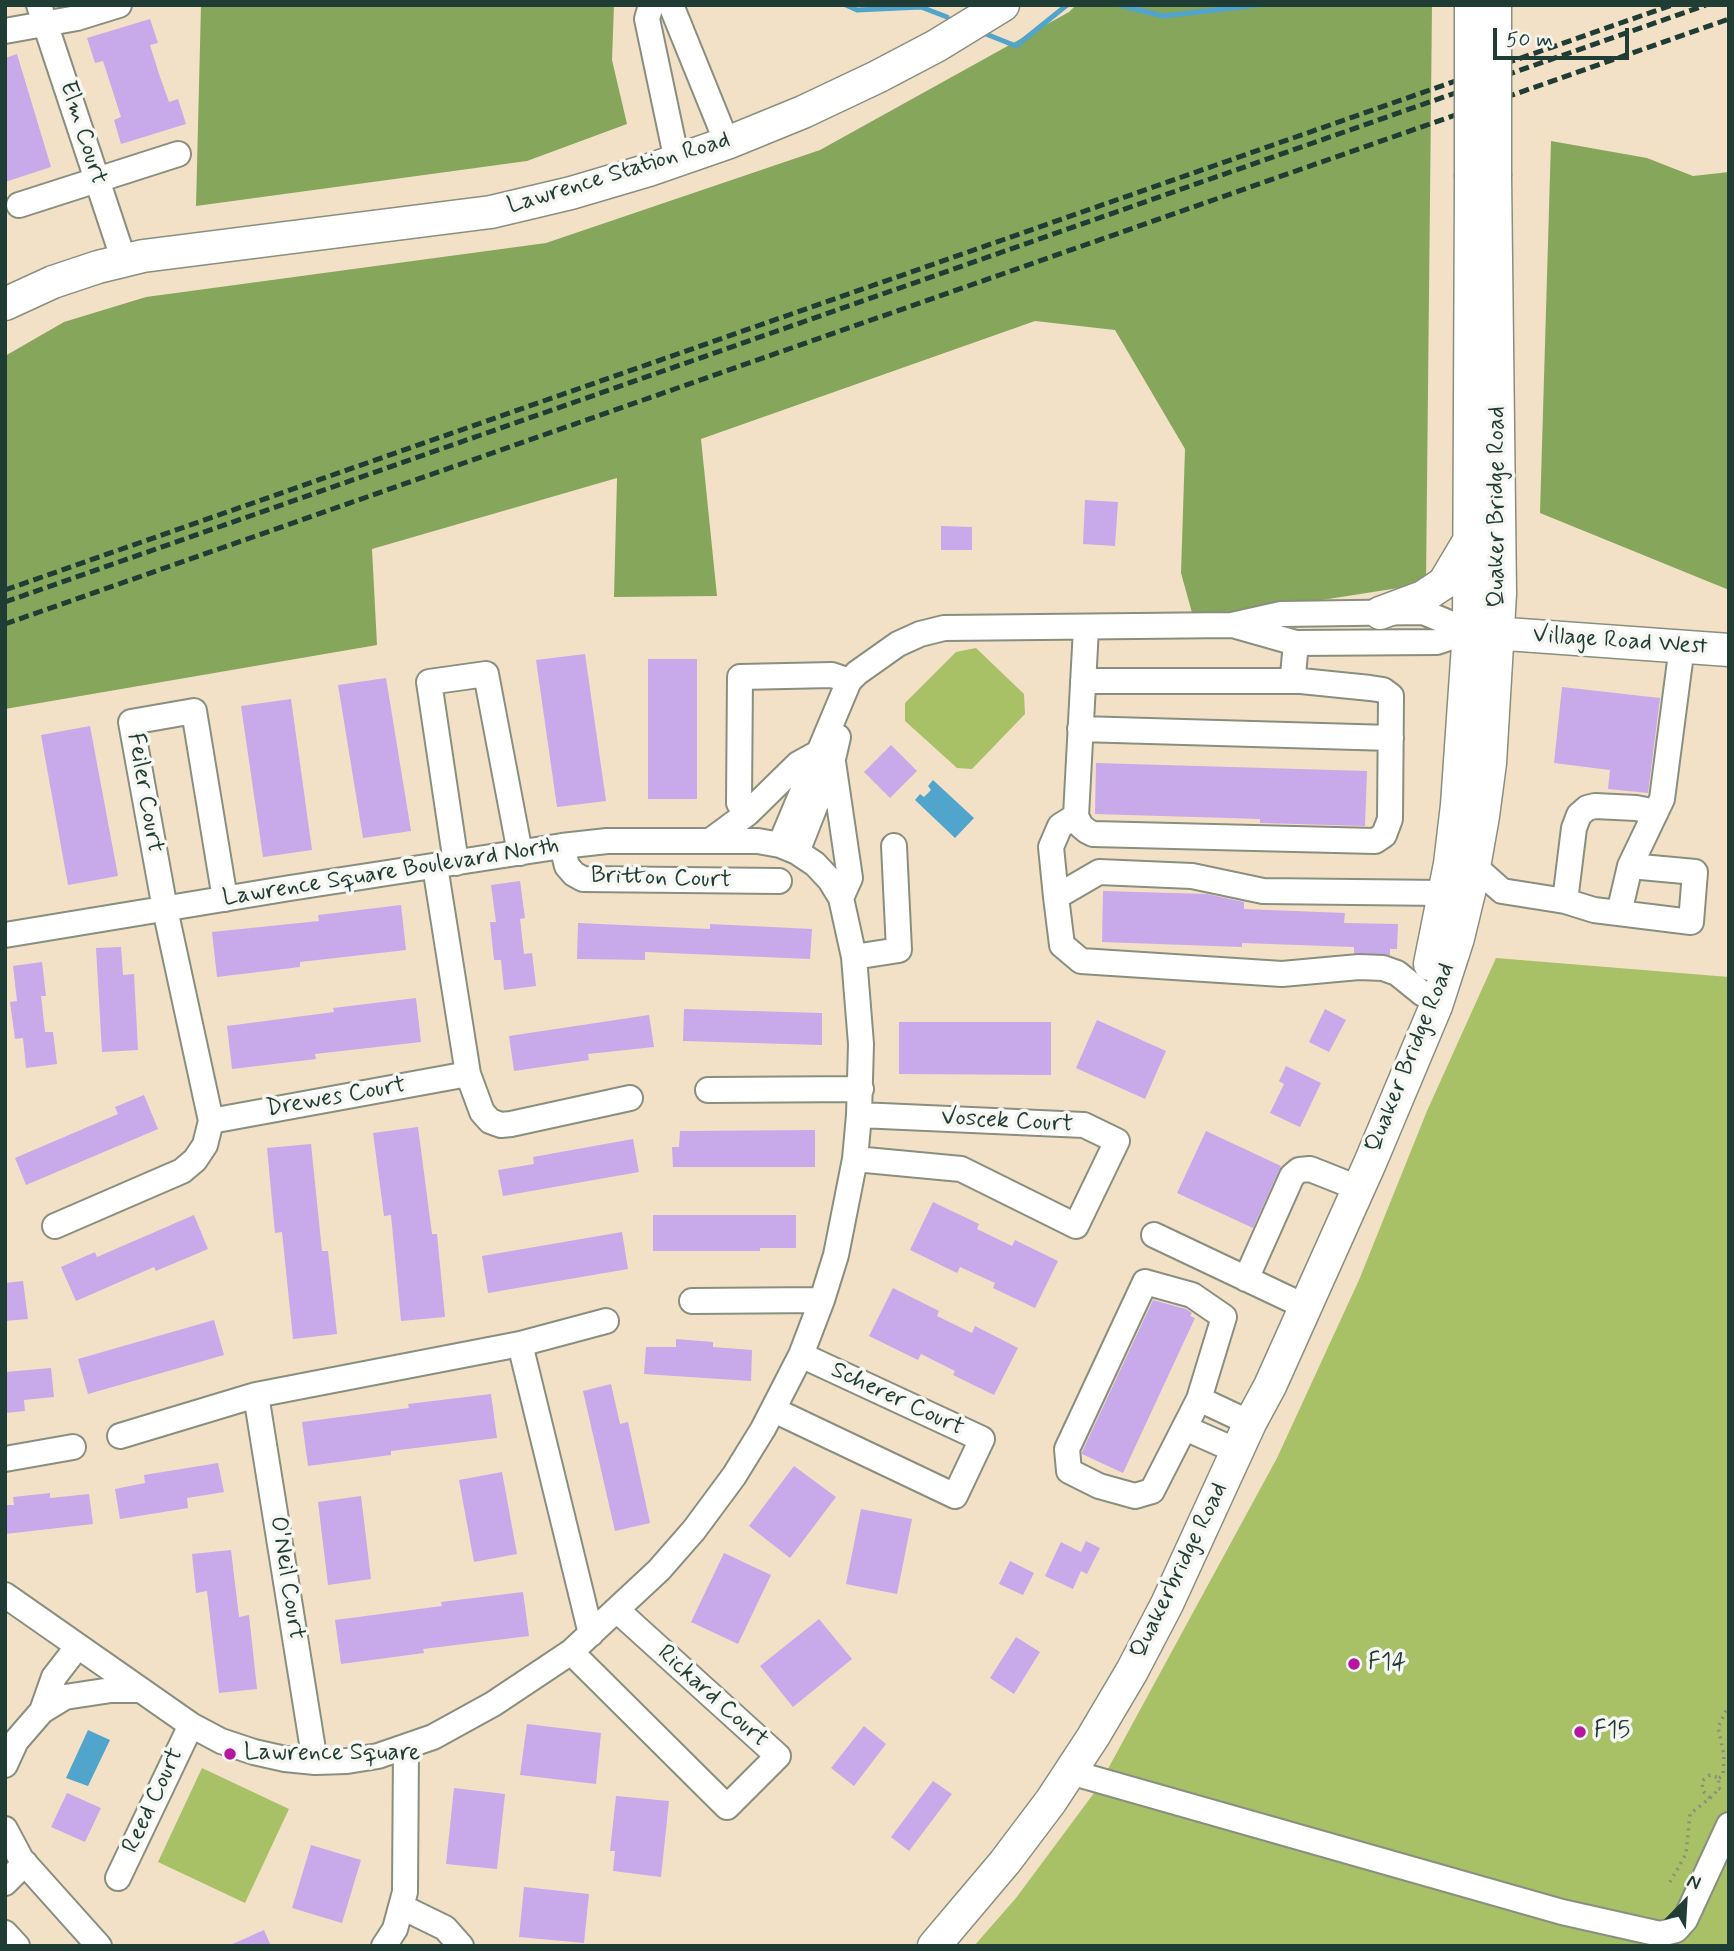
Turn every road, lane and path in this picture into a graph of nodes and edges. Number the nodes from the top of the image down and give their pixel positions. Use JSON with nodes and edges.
{"nodes":[{"id":1,"x":120,"y":5,"type":"edge"},
{"id":2,"x":651,"y":5,"type":"edge"},
{"id":3,"x":671,"y":5,"type":"edge"},
{"id":4,"x":1003,"y":5,"type":"edge"},
{"id":5,"x":1471,"y":5,"type":"edge"},
{"id":6,"x":1495,"y":5,"type":"edge"},
{"id":7,"x":42,"y":14,"type":"edge"},
{"id":8,"x":5,"y":31,"type":"edge"},
{"id":9,"x":727,"y":143,"type":"junction"},
{"id":10,"x":177,"y":154,"type":"dead end"},
{"id":11,"x":677,"y":160,"type":"junction"},
{"id":12,"x":1483,"y":177,"type":"junction"},
{"id":13,"x":97,"y":181,"type":"junction"},
{"id":14,"x":19,"y":205,"type":"dead end"},
{"id":15,"x":124,"y":261,"type":"junction"},
{"id":16,"x":5,"y":304,"type":"edge"},
{"id":17,"x":1470,"y":540,"type":"junction"},
{"id":18,"x":1380,"y":612,"type":"junction"},
{"id":19,"x":1231,"y":625,"type":"junction"},
{"id":20,"x":1086,"y":628,"type":"junction"},
{"id":21,"x":1483,"y":632,"type":"junction"},
{"id":22,"x":1296,"y":643,"type":"junction"},
{"id":23,"x":1682,"y":646,"type":"junction"},
{"id":24,"x":1729,"y":650,"type":"edge"},
{"id":25,"x":1297,"y":678,"type":"junction"},
{"id":26,"x":849,"y":681,"type":"junction"},
{"id":27,"x":1083,"y":681,"type":"junction"},
{"id":28,"x":1080,"y":729,"type":"junction"},
{"id":29,"x":1391,"y":738,"type":"junction"},
{"id":30,"x":826,"y":757,"type":"junction"},
{"id":31,"x":739,"y":803,"type":"dead end"},
{"id":32,"x":1656,"y":812,"type":"junction"},
{"id":33,"x":1076,"y":816,"type":"junction"},
{"id":34,"x":710,"y":841,"type":"junction"},
{"id":35,"x":562,"y":846,"type":"junction"},
{"id":36,"x":894,"y":846,"type":"dead end"},
{"id":37,"x":788,"y":849,"type":"junction"},
{"id":38,"x":520,"y":853,"type":"junction"},
{"id":39,"x":446,"y":864,"type":"junction"},
{"id":40,"x":1474,"y":866,"type":"junction"},
{"id":41,"x":1630,"y":866,"type":"junction"},
{"id":42,"x":779,"y":881,"type":"dead end"},
{"id":43,"x":1444,"y":893,"type":"junction"},
{"id":44,"x":1056,"y":897,"type":"junction"},
{"id":45,"x":841,"y":898,"type":"junction"},
{"id":46,"x":225,"y":899,"type":"junction"},
{"id":47,"x":1565,"y":901,"type":"junction"},
{"id":48,"x":165,"y":909,"type":"junction"},
{"id":49,"x":1619,"y":913,"type":"junction"},
{"id":50,"x":5,"y":936,"type":"edge"},
{"id":51,"x":854,"y":957,"type":"junction"},
{"id":52,"x":1423,"y":994,"type":"junction"},
{"id":53,"x":468,"y":1074,"type":"junction"},
{"id":54,"x":861,"y":1089,"type":"junction"},
{"id":55,"x":708,"y":1090,"type":"dead end"},
{"id":56,"x":630,"y":1098,"type":"dead end"},
{"id":57,"x":859,"y":1115,"type":"junction"},
{"id":58,"x":211,"y":1121,"type":"junction"},
{"id":59,"x":855,"y":1159,"type":"junction"},
{"id":60,"x":1364,"y":1175,"type":"junction"},
{"id":61,"x":55,"y":1226,"type":"dead end"},
{"id":62,"x":1154,"y":1235,"type":"dead end"},
{"id":63,"x":1246,"y":1279,"type":"junction"},
{"id":64,"x":822,"y":1300,"type":"junction"},
{"id":65,"x":692,"y":1301,"type":"dead end"},
{"id":66,"x":1304,"y":1306,"type":"junction"},
{"id":67,"x":606,"y":1321,"type":"dead end"},
{"id":68,"x":520,"y":1344,"type":"junction"},
{"id":69,"x":801,"y":1355,"type":"junction"},
{"id":70,"x":256,"y":1395,"type":"junction"},
{"id":71,"x":1199,"y":1399,"type":"junction"},
{"id":72,"x":774,"y":1410,"type":"junction"},
{"id":73,"x":1185,"y":1428,"type":"junction"},
{"id":74,"x":120,"y":1436,"type":"dead end"},
{"id":75,"x":1243,"y":1437,"type":"junction"},
{"id":76,"x":73,"y":1447,"type":"dead end"},
{"id":77,"x":5,"y":1459,"type":"edge"},
{"id":78,"x":5,"y":1595,"type":"edge"},
{"id":79,"x":618,"y":1611,"type":"junction"},
{"id":80,"x":43,"y":1621,"type":"junction"},
{"id":81,"x":591,"y":1634,"type":"junction"},
{"id":82,"x":571,"y":1652,"type":"junction"},
{"id":83,"x":87,"y":1653,"type":"junction"},
{"id":84,"x":60,"y":1687,"type":"junction"},
{"id":85,"x":141,"y":1690,"type":"junction"},
{"id":86,"x":1729,"y":1705,"type":"edge"},
{"id":87,"x":191,"y":1725,"type":"junction"},
{"id":88,"x":406,"y":1748,"type":"junction"},
{"id":89,"x":316,"y":1762,"type":"junction"},
{"id":90,"x":5,"y":1765,"type":"edge"},
{"id":91,"x":1070,"y":1772,"type":"junction"},
{"id":92,"x":1719,"y":1778,"type":"junction"},
{"id":93,"x":1710,"y":1798,"type":"junction"},
{"id":94,"x":1729,"y":1825,"type":"edge"},
{"id":95,"x":5,"y":1829,"type":"edge"},
{"id":96,"x":25,"y":1863,"type":"junction"},
{"id":97,"x":118,"y":1878,"type":"dead end"},
{"id":98,"x":1671,"y":1882,"type":"dead end"},
{"id":99,"x":5,"y":1883,"type":"edge"},
{"id":100,"x":402,"y":1906,"type":"junction"},
{"id":101,"x":5,"y":1933,"type":"edge"},
{"id":102,"x":17,"y":1946,"type":"edge"},
{"id":103,"x":99,"y":1946,"type":"edge"},
{"id":104,"x":384,"y":1946,"type":"edge"},
{"id":105,"x":461,"y":1946,"type":"edge"},
{"id":106,"x":934,"y":1946,"type":"edge"}],
"edges":[{"from":1,"to":7,"type":"street"},
{"from":2,"to":11,"type":"street"},
{"from":3,"to":9,"type":"street"},
{"from":4,"to":9,"type":"main road","name":"Lawrence Station Road"},
{"from":5,"to":12,"type":"main road","name":"Quaker Bridge Road","bridge":true},
{"from":6,"to":12,"type":"main road","name":"Quaker Bridge Road","bridge":true},
{"from":7,"to":8,"type":"street"},
{"from":7,"to":13,"type":"street","name":"Elm Court"},
{"from":9,"to":11,"type":"main road","name":"Lawrence Station Road"},
{"from":10,"to":13,"type":"street"},
{"from":11,"to":15,"type":"main road","name":"Lawrence Station Road"},
{"from":12,"to":17,"type":"main road","name":"Quaker Bridge Road"},
{"from":12,"to":21,"type":"main road","name":"Quaker Bridge Road"},
{"from":13,"to":14,"type":"street"},
{"from":13,"to":15,"type":"street","name":"Elm Court"},
{"from":15,"to":16,"type":"main road","name":"Lawrence Station Road"},
{"from":17,"to":18,"type":"main road"},
{"from":17,"to":21,"type":"main road","name":"Quaker Bridge Road"},
{"from":18,"to":19,"type":"street"},
{"from":18,"to":21,"type":"street"},
{"from":19,"to":20,"type":"street"},
{"from":19,"to":22,"type":"street"},
{"from":20,"to":26,"type":"street"},
{"from":20,"to":27,"type":"street"},
{"from":21,"to":22,"type":"street"},
{"from":21,"to":23,"type":"main road","name":"Village Road West"},
{"from":21,"to":40,"type":"main road","name":"Quaker Bridge Road"},
{"from":21,"to":43,"type":"main road","name":"Quaker Bridge Road"},
{"from":22,"to":25,"type":"street"},
{"from":23,"to":24,"type":"main road","name":"Village Road West"},
{"from":23,"to":32,"type":"street"},
{"from":25,"to":27,"type":"street"},
{"from":25,"to":29,"type":"street"},
{"from":26,"to":30,"type":"street"},
{"from":26,"to":31,"type":"street"},
{"from":27,"to":28,"type":"street"},
{"from":28,"to":29,"type":"street"},
{"from":28,"to":33,"type":"street"},
{"from":29,"to":33,"type":"street"},
{"from":30,"to":34,"type":"street"},
{"from":30,"to":37,"type":"street"},
{"from":30,"to":45,"type":"street"},
{"from":32,"to":41,"type":"street"},
{"from":32,"to":47,"type":"street"},
{"from":33,"to":44,"type":"street"},
{"from":34,"to":35,"type":"street","name":"Lawrence Square Boulevard North"},
{"from":34,"to":37,"type":"street","name":"Lawrence Square Boulevard North"},
{"from":35,"to":38,"type":"street","name":"Lawrence Square Boulevard North"},
{"from":35,"to":42,"type":"street","name":"Britton Court"},
{"from":36,"to":51,"type":"street"},
{"from":37,"to":45,"type":"street"},
{"from":38,"to":39,"type":"street","name":"Lawrence Square Boulevard North"},
{"from":38,"to":39,"type":"street"},
{"from":39,"to":46,"type":"street","name":"Lawrence Square Boulevard North"},
{"from":39,"to":53,"type":"street"},
{"from":40,"to":47,"type":"street"},
{"from":40,"to":60,"type":"main road","name":"Quaker Bridge Road"},
{"from":41,"to":49,"type":"street"},
{"from":41,"to":49,"type":"street"},
{"from":43,"to":44,"type":"street"},
{"from":43,"to":52,"type":"main road","name":"Quaker Bridge Road"},
{"from":44,"to":52,"type":"street"},
{"from":45,"to":51,"type":"street"},
{"from":46,"to":48,"type":"street","name":"Lawrence Square Boulevard North"},
{"from":46,"to":48,"type":"street","name":"Feiler Court"},
{"from":47,"to":49,"type":"street"},
{"from":48,"to":50,"type":"street","name":"Lawrence Square Boulevard North"},
{"from":48,"to":58,"type":"street"},
{"from":51,"to":54,"type":"street"},
{"from":52,"to":60,"type":"main road","name":"Quaker Bridge Road"},
{"from":53,"to":56,"type":"street"},
{"from":53,"to":58,"type":"street","name":"Drewes Court"},
{"from":54,"to":55,"type":"street"},
{"from":54,"to":57,"type":"street"},
{"from":57,"to":59,"type":"street"},
{"from":57,"to":59,"type":"street","name":"Voscek Court"},
{"from":58,"to":61,"type":"street"},
{"from":59,"to":64,"type":"street"},
{"from":60,"to":63,"type":"street"},
{"from":60,"to":66,"type":"main road","name":"Quakerbridge Road"},
{"from":62,"to":63,"type":"street"},
{"from":63,"to":66,"type":"street"},
{"from":64,"to":65,"type":"street"},
{"from":64,"to":69,"type":"street"},
{"from":66,"to":75,"type":"main road","name":"Quakerbridge Road"},
{"from":67,"to":68,"type":"street"},
{"from":68,"to":70,"type":"street"},
{"from":68,"to":81,"type":"street"},
{"from":69,"to":72,"type":"street"},
{"from":69,"to":72,"type":"street","name":"Scherer Court"},
{"from":70,"to":74,"type":"street"},
{"from":70,"to":89,"type":"street","name":"O'Neil Court"},
{"from":71,"to":73,"type":"street"},
{"from":71,"to":73,"type":"street"},
{"from":71,"to":75,"type":"street"},
{"from":72,"to":79,"type":"street"},
{"from":73,"to":75,"type":"street"},
{"from":75,"to":91,"type":"main road","name":"Quakerbridge Road"},
{"from":76,"to":77,"type":"street"},
{"from":78,"to":80,"type":"street"},
{"from":79,"to":81,"type":"street"},
{"from":79,"to":82,"type":"street","name":"Rickard Court"},
{"from":80,"to":83,"type":"street"},
{"from":80,"to":84,"type":"street"},
{"from":81,"to":82,"type":"street"},
{"from":82,"to":88,"type":"street"},
{"from":83,"to":84,"type":"street"},
{"from":83,"to":85,"type":"street"},
{"from":84,"to":85,"type":"street"},
{"from":84,"to":90,"type":"street"},
{"from":85,"to":87,"type":"street"},
{"from":86,"to":92,"type":"path"},
{"from":87,"to":89,"type":"street"},
{"from":87,"to":97,"type":"street","name":"Reed Court"},
{"from":88,"to":89,"type":"street"},
{"from":88,"to":100,"type":"street"},
{"from":91,"to":94,"type":"street"},
{"from":91,"to":106,"type":"main road","name":"Quakerbridge Road"},
{"from":92,"to":93,"type":"path"},
{"from":92,"to":93,"type":"path"},
{"from":93,"to":98,"type":"path"},
{"from":95,"to":96,"type":"street"},
{"from":96,"to":99,"type":"street"},
{"from":96,"to":103,"type":"street"},
{"from":100,"to":104,"type":"street"},
{"from":100,"to":105,"type":"street"},
{"from":101,"to":102,"type":"street"}]}
